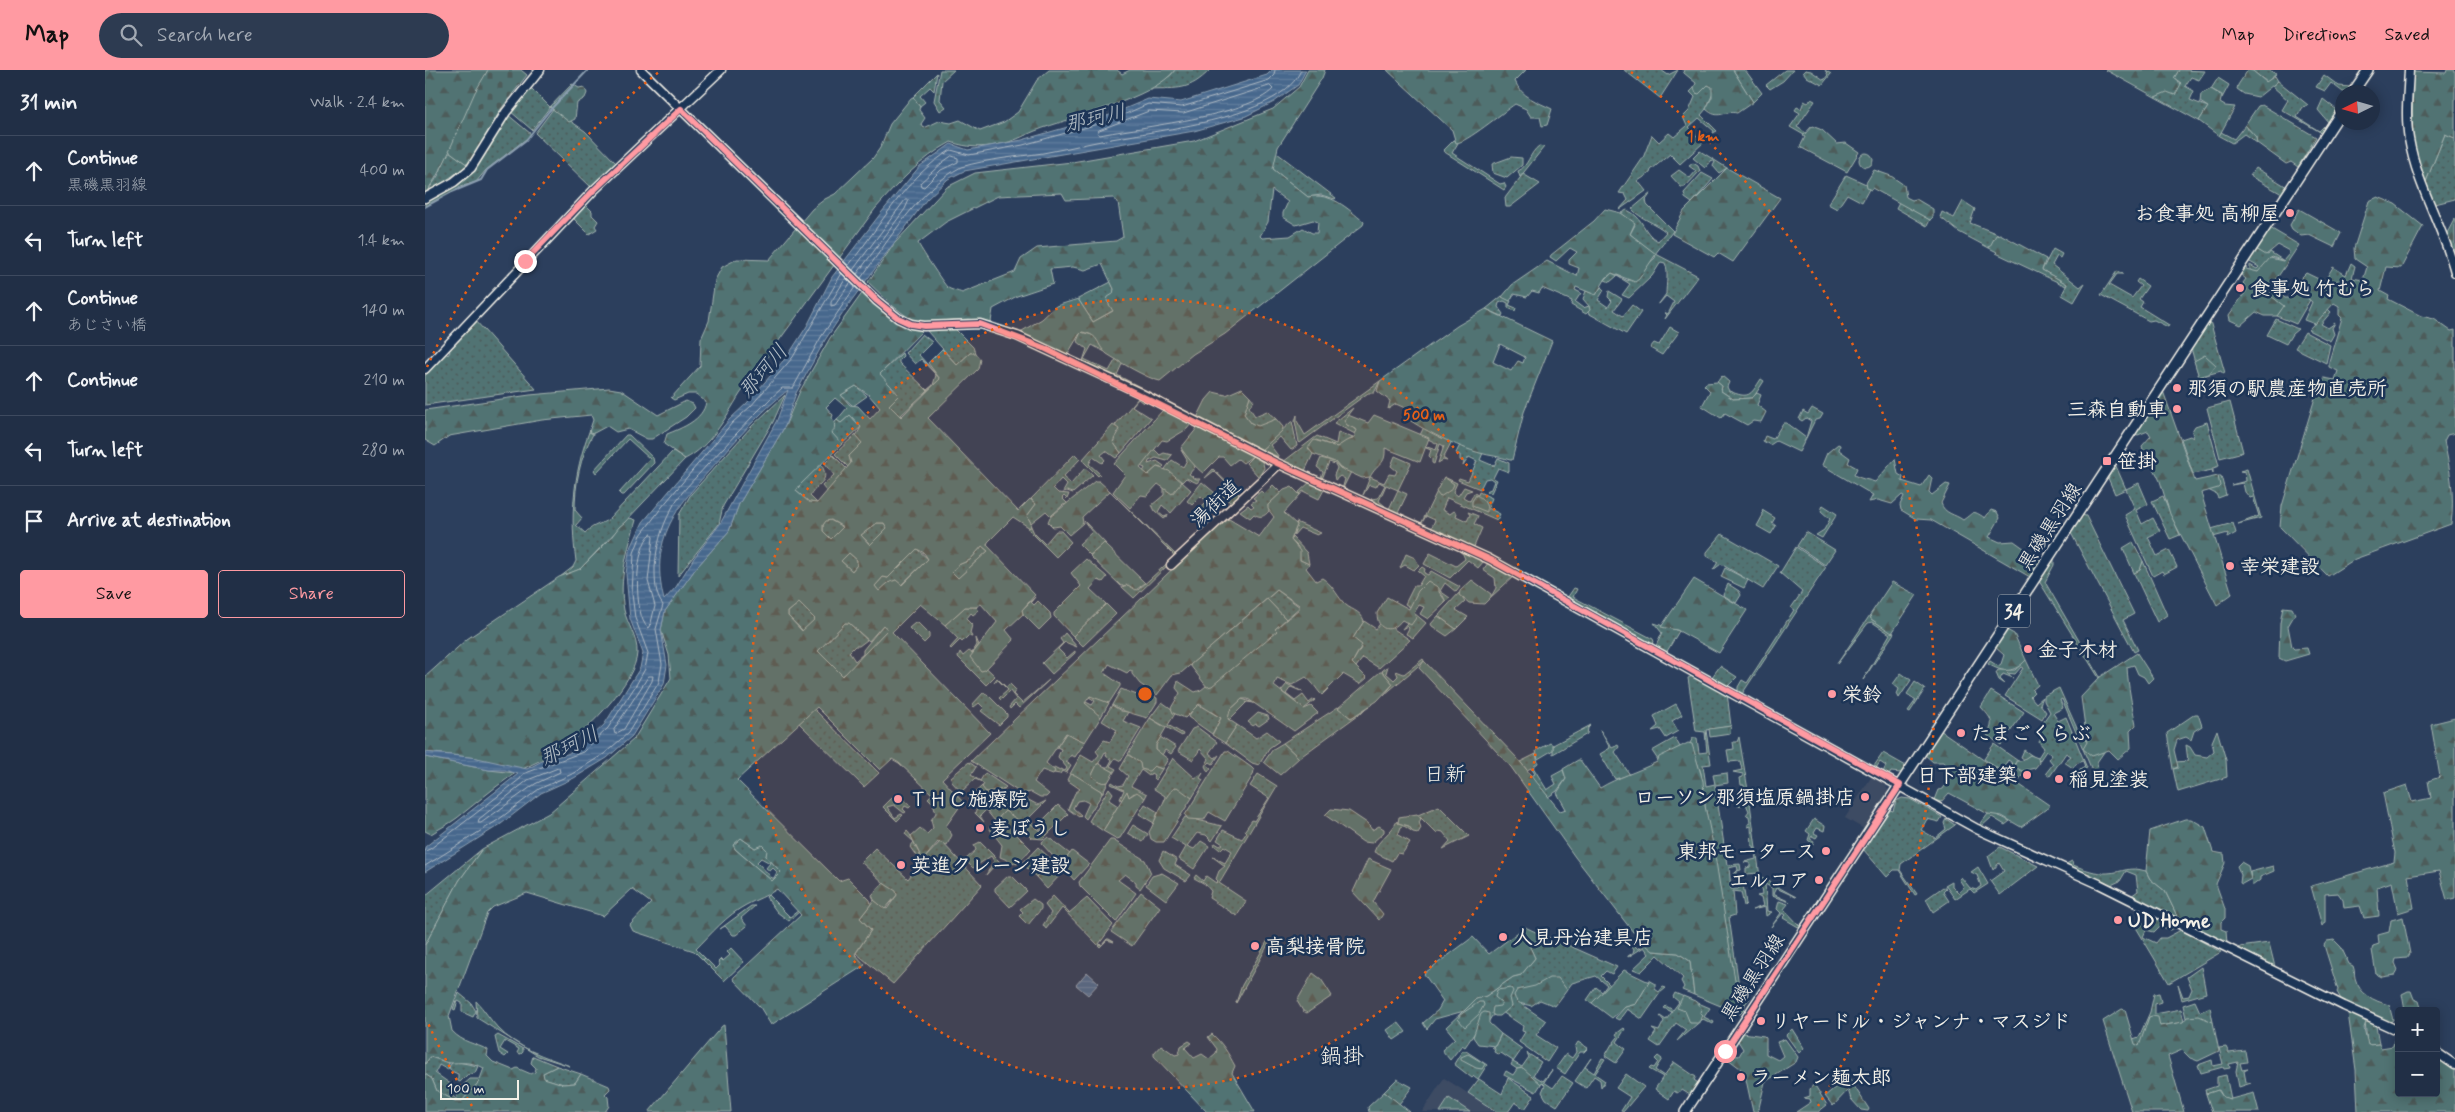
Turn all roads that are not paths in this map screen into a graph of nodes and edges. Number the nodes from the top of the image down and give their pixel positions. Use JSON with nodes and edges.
{"nodes":[{"id":1,"x":540,"y":70,"type":"edge"},
{"id":2,"x":641,"y":70,"type":"edge"},
{"id":3,"x":721,"y":70,"type":"edge"},
{"id":4,"x":2368,"y":70,"type":"edge"},
{"id":5,"x":2409,"y":70,"type":"edge"},
{"id":6,"x":2358,"y":85,"type":"edge"},
{"id":7,"x":681,"y":109,"type":"junction"},
{"id":8,"x":2335,"y":121,"type":"edge"},
{"id":9,"x":425,"y":198,"type":"edge"},
{"id":10,"x":2455,"y":272,"type":"edge"},
{"id":11,"x":425,"y":369,"type":"edge"},
{"id":12,"x":1279,"y":464,"type":"junction"},
{"id":13,"x":1171,"y":566,"type":"dead end"},
{"id":14,"x":1900,"y":785,"type":"junction"},
{"id":15,"x":2395,"y":1029,"type":"edge"},
{"id":16,"x":2440,"y":1055,"type":"edge"},
{"id":17,"x":2455,"y":1065,"type":"edge"},
{"id":18,"x":1685,"y":1112,"type":"edge"}],
"edges":[{"from":1,"to":9,"type":"street"},
{"from":2,"to":7,"type":"street"},
{"from":3,"to":7,"type":"street"},
{"from":4,"to":6,"type":"main road"},
{"from":5,"to":10,"type":"street"},
{"from":7,"to":11,"type":"street"},
{"from":7,"to":12,"type":"street"},
{"from":8,"to":14,"type":"main road","name":"黒磯黒羽線","number":"34"},
{"from":12,"to":13,"type":"street","name":"湯街道"},
{"from":12,"to":14,"type":"street"},
{"from":14,"to":15,"type":"street"},
{"from":14,"to":18,"type":"main road","name":"黒磯黒羽線","number":"34"},
{"from":16,"to":17,"type":"street"}]}
